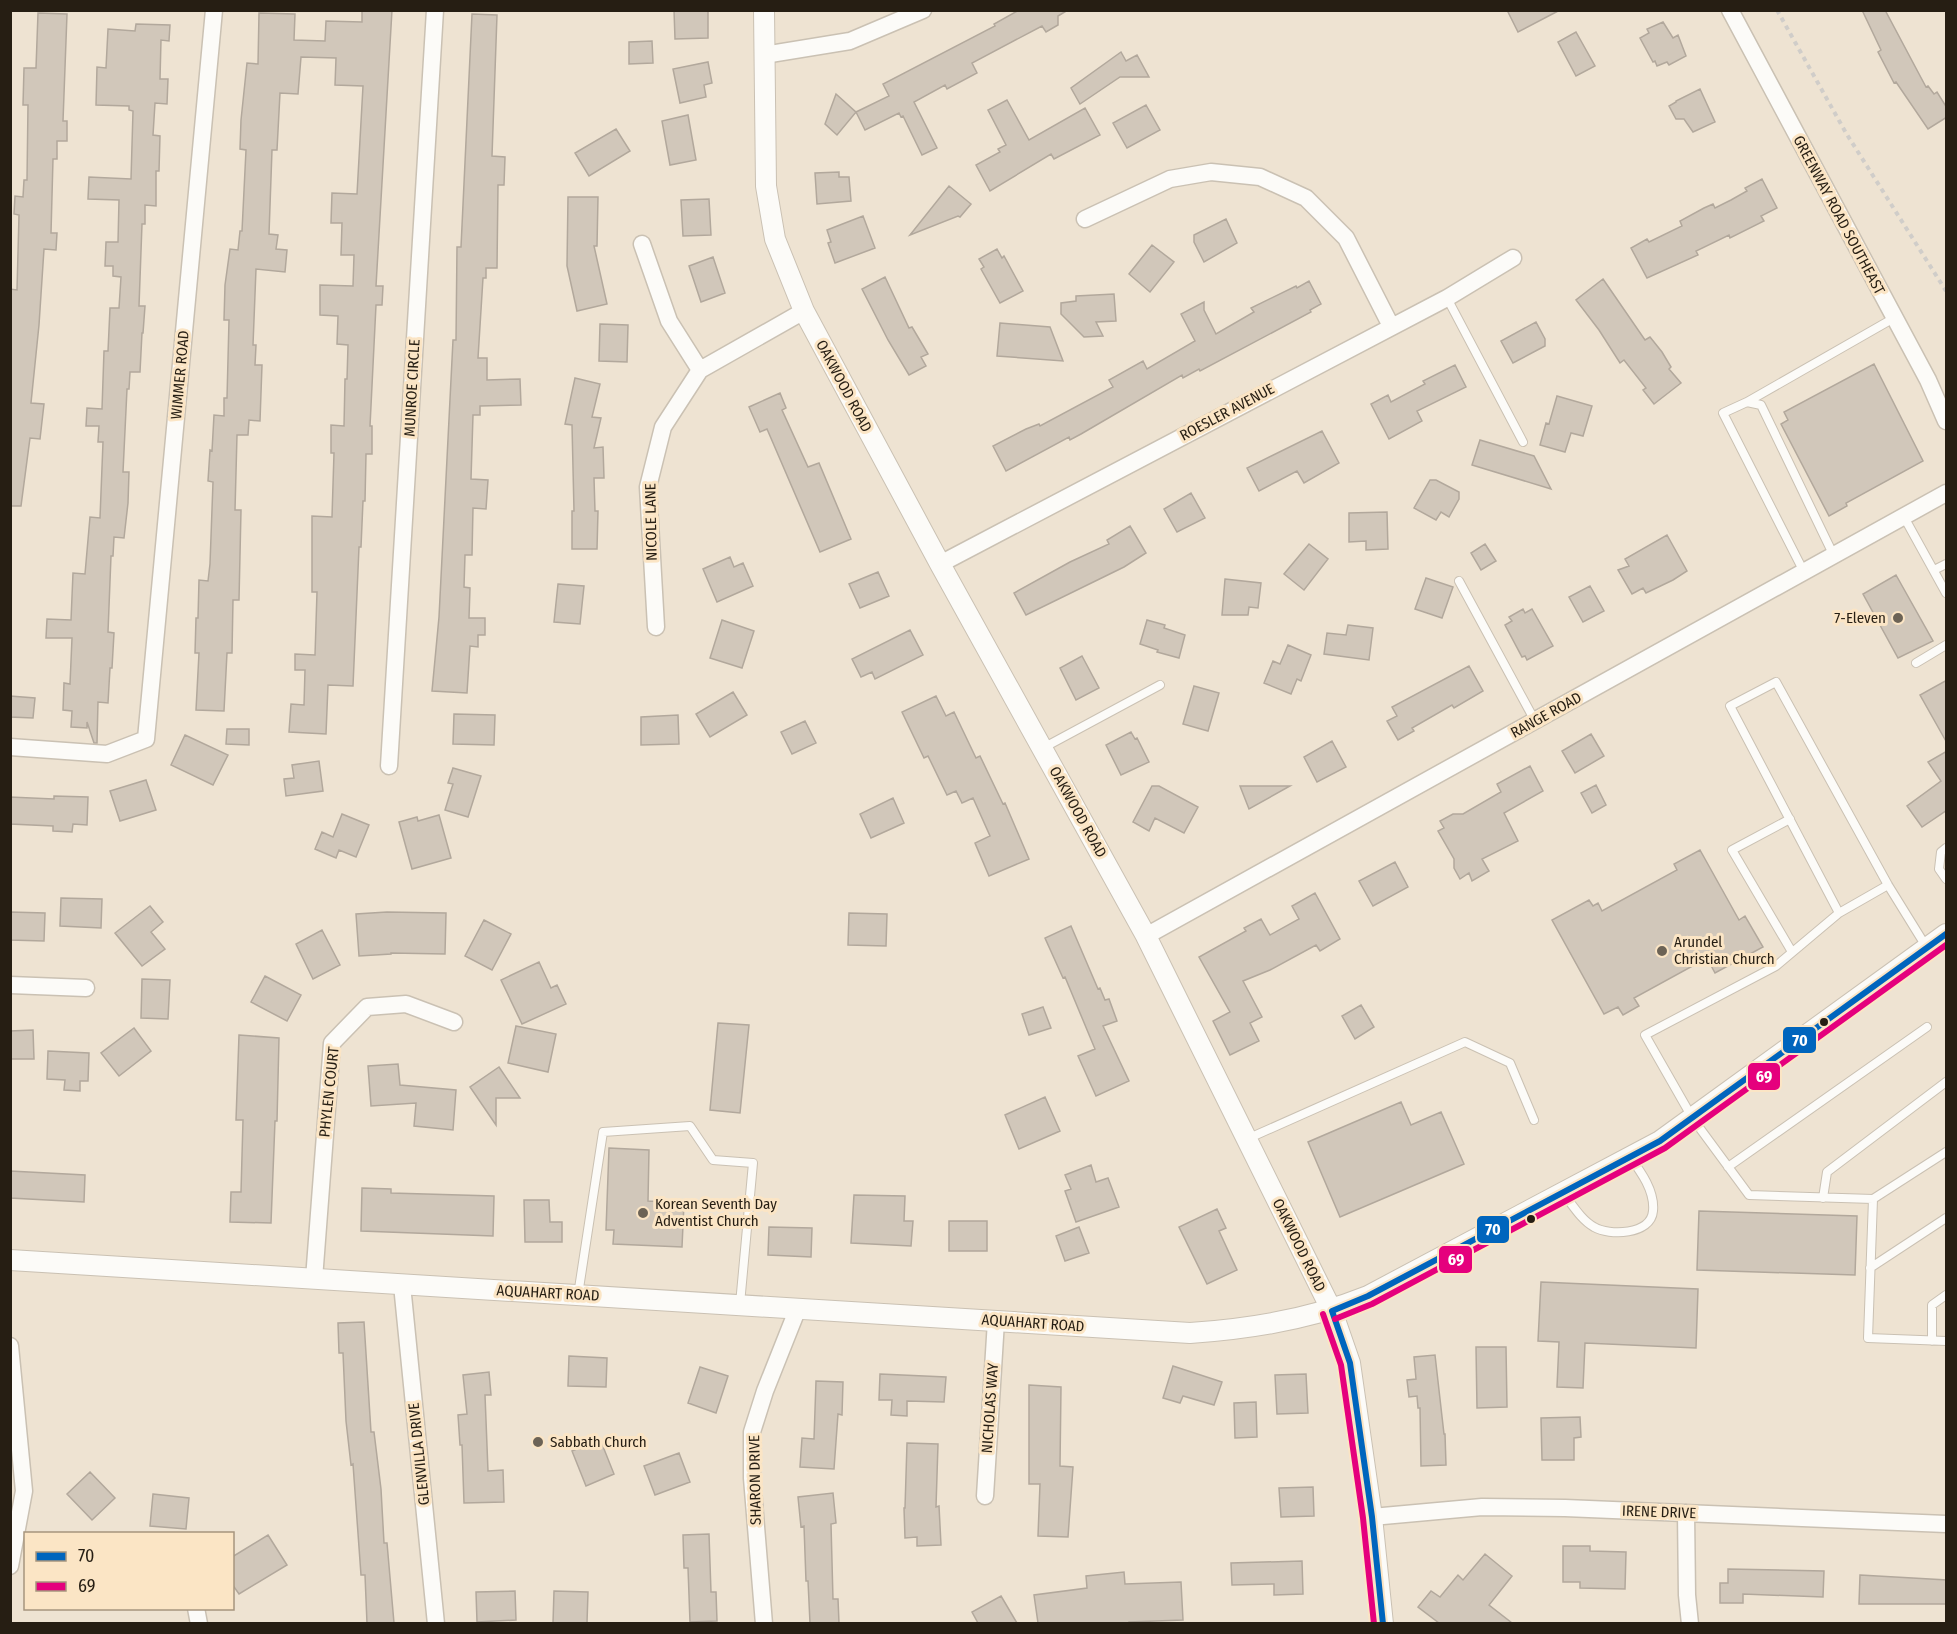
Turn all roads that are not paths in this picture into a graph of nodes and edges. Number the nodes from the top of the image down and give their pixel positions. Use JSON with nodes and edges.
{"nodes":[{"id":1,"x":214,"y":10,"type":"edge"},
{"id":2,"x":435,"y":10,"type":"edge"},
{"id":3,"x":764,"y":10,"type":"edge"},
{"id":4,"x":923,"y":10,"type":"edge"},
{"id":5,"x":1730,"y":10,"type":"edge"},
{"id":6,"x":764,"y":55,"type":"junction"},
{"id":7,"x":1085,"y":219,"type":"dead end"},
{"id":8,"x":642,"y":244,"type":"dead end"},
{"id":9,"x":1513,"y":258,"type":"dead end"},
{"id":10,"x":1448,"y":298,"type":"junction"},
{"id":11,"x":804,"y":311,"type":"junction"},
{"id":12,"x":1894,"y":318,"type":"junction"},
{"id":13,"x":1391,"y":326,"type":"junction"},
{"id":14,"x":700,"y":370,"type":"junction"},
{"id":15,"x":1747,"y":402,"type":"junction"},
{"id":16,"x":1947,"y":421,"type":"edge"},
{"id":17,"x":1523,"y":442,"type":"dead end"},
{"id":18,"x":1947,"y":493,"type":"edge"},
{"id":19,"x":1904,"y":517,"type":"junction"},
{"id":20,"x":1834,"y":556,"type":"junction"},
{"id":21,"x":940,"y":564,"type":"junction"},
{"id":22,"x":1947,"y":564,"type":"edge"},
{"id":23,"x":1934,"y":570,"type":"junction"},
{"id":24,"x":1804,"y":572,"type":"junction"},
{"id":25,"x":1459,"y":581,"type":"dead end"},
{"id":26,"x":1947,"y":593,"type":"edge"},
{"id":27,"x":656,"y":627,"type":"dead end"},
{"id":28,"x":1947,"y":645,"type":"edge"},
{"id":29,"x":1916,"y":663,"type":"dead end"},
{"id":30,"x":1160,"y":685,"type":"dead end"},
{"id":31,"x":1535,"y":721,"type":"junction"},
{"id":32,"x":10,"y":747,"type":"edge"},
{"id":33,"x":1042,"y":749,"type":"junction"},
{"id":34,"x":389,"y":766,"type":"dead end"},
{"id":35,"x":1790,"y":819,"type":"junction"},
{"id":36,"x":1947,"y":842,"type":"edge"},
{"id":37,"x":1945,"y":851,"type":"edge"},
{"id":38,"x":1947,"y":879,"type":"edge"},
{"id":39,"x":1888,"y":885,"type":"junction"},
{"id":40,"x":1839,"y":913,"type":"junction"},
{"id":41,"x":1947,"y":934,"type":"edge"},
{"id":42,"x":1146,"y":936,"type":"junction"},
{"id":43,"x":1927,"y":948,"type":"junction"},
{"id":44,"x":1792,"y":952,"type":"junction"},
{"id":45,"x":10,"y":985,"type":"edge"},
{"id":46,"x":86,"y":988,"type":"dead end"},
{"id":47,"x":454,"y":1022,"type":"dead end"},
{"id":48,"x":1927,"y":1027,"type":"dead end"},
{"id":49,"x":1947,"y":1082,"type":"edge"},
{"id":50,"x":1693,"y":1119,"type":"junction"},
{"id":51,"x":1534,"y":1120,"type":"dead end"},
{"id":52,"x":1247,"y":1140,"type":"junction"},
{"id":53,"x":1947,"y":1152,"type":"edge"},
{"id":54,"x":1630,"y":1157,"type":"junction"},
{"id":55,"x":1728,"y":1167,"type":"junction"},
{"id":56,"x":1563,"y":1192,"type":"junction"},
{"id":57,"x":1823,"y":1198,"type":"junction"},
{"id":58,"x":1873,"y":1199,"type":"junction"},
{"id":59,"x":1947,"y":1218,"type":"edge"},
{"id":60,"x":10,"y":1260,"type":"edge"},
{"id":61,"x":1870,"y":1268,"type":"junction"},
{"id":62,"x":314,"y":1279,"type":"junction"},
{"id":63,"x":402,"y":1285,"type":"junction"},
{"id":64,"x":578,"y":1295,"type":"junction"},
{"id":65,"x":1947,"y":1295,"type":"edge"},
{"id":66,"x":740,"y":1304,"type":"junction"},
{"id":67,"x":798,"y":1308,"type":"junction"},
{"id":68,"x":1332,"y":1311,"type":"junction"},
{"id":69,"x":996,"y":1321,"type":"junction"},
{"id":70,"x":1932,"y":1341,"type":"junction"},
{"id":71,"x":1947,"y":1341,"type":"edge"},
{"id":72,"x":10,"y":1346,"type":"edge"},
{"id":73,"x":985,"y":1496,"type":"dead end"},
{"id":74,"x":1686,"y":1513,"type":"junction"},
{"id":75,"x":1372,"y":1517,"type":"junction"},
{"id":76,"x":1947,"y":1524,"type":"edge"},
{"id":77,"x":10,"y":1566,"type":"edge"},
{"id":78,"x":436,"y":1623,"type":"edge"},
{"id":79,"x":764,"y":1623,"type":"edge"},
{"id":80,"x":1383,"y":1623,"type":"edge"},
{"id":81,"x":1690,"y":1623,"type":"edge"}],
"edges":[{"from":1,"to":32,"type":"street","name":"WIMMER ROAD"},
{"from":2,"to":34,"type":"street","name":"MUNROE CIRCLE"},
{"from":3,"to":6,"type":"street","name":"OAKWOOD ROAD"},
{"from":4,"to":6,"type":"street"},
{"from":5,"to":12,"type":"street","name":"GREENWAY ROAD SOUTHEAST"},
{"from":6,"to":11,"type":"street","name":"OAKWOOD ROAD"},
{"from":7,"to":13,"type":"street"},
{"from":8,"to":14,"type":"street"},
{"from":9,"to":10,"type":"street","name":"ROESLER AVENUE"},
{"from":10,"to":13,"type":"street","name":"ROESLER AVENUE"},
{"from":10,"to":17,"type":"lane"},
{"from":11,"to":14,"type":"street","name":"NICOLE LANE"},
{"from":11,"to":21,"type":"street","name":"OAKWOOD ROAD"},
{"from":12,"to":15,"type":"lane"},
{"from":12,"to":16,"type":"street","name":"GREENWAY ROAD SOUTHEAST"},
{"from":13,"to":21,"type":"street","name":"ROESLER AVENUE"},
{"from":14,"to":27,"type":"street","name":"NICOLE LANE"},
{"from":15,"to":20,"type":"lane"},
{"from":15,"to":24,"type":"lane"},
{"from":18,"to":19,"type":"street","name":"RANGE ROAD"},
{"from":19,"to":20,"type":"street","name":"RANGE ROAD"},
{"from":19,"to":23,"type":"lane"},
{"from":20,"to":24,"type":"street","name":"RANGE ROAD"},
{"from":21,"to":33,"type":"street","name":"OAKWOOD ROAD"},
{"from":22,"to":23,"type":"lane"},
{"from":23,"to":26,"type":"lane"},
{"from":24,"to":31,"type":"street","name":"RANGE ROAD"},
{"from":25,"to":31,"type":"lane"},
{"from":28,"to":29,"type":"lane"},
{"from":30,"to":33,"type":"lane"},
{"from":31,"to":42,"type":"street","name":"RANGE ROAD"},
{"from":33,"to":42,"type":"street","name":"OAKWOOD ROAD"},
{"from":35,"to":39,"type":"lane"},
{"from":35,"to":40,"type":"lane"},
{"from":35,"to":44,"type":"lane"},
{"from":36,"to":37,"type":"lane"},
{"from":37,"to":38,"type":"lane"},
{"from":39,"to":40,"type":"lane"},
{"from":39,"to":43,"type":"lane"},
{"from":40,"to":44,"type":"lane"},
{"from":41,"to":43,"type":"street","name":"AQUAHART ROAD"},
{"from":42,"to":52,"type":"street","name":"OAKWOOD ROAD"},
{"from":43,"to":50,"type":"street","name":"AQUAHART ROAD"},
{"from":44,"to":50,"type":"lane"},
{"from":45,"to":46,"type":"street"},
{"from":47,"to":62,"type":"street","name":"PHYLEN COURT"},
{"from":48,"to":55,"type":"lane"},
{"from":49,"to":57,"type":"lane"},
{"from":50,"to":54,"type":"street","name":"AQUAHART ROAD"},
{"from":50,"to":55,"type":"lane"},
{"from":51,"to":52,"type":"lane"},
{"from":52,"to":68,"type":"street","name":"OAKWOOD ROAD"},
{"from":53,"to":58,"type":"lane"},
{"from":54,"to":56,"type":"street","name":"AQUAHART ROAD"},
{"from":54,"to":56,"type":"lane"},
{"from":55,"to":57,"type":"lane"},
{"from":56,"to":68,"type":"street","name":"AQUAHART ROAD"},
{"from":57,"to":58,"type":"lane"},
{"from":58,"to":61,"type":"lane"},
{"from":59,"to":61,"type":"lane"},
{"from":60,"to":62,"type":"street","name":"AQUAHART ROAD"},
{"from":61,"to":70,"type":"lane"},
{"from":62,"to":63,"type":"street","name":"AQUAHART ROAD"},
{"from":63,"to":64,"type":"street","name":"AQUAHART ROAD"},
{"from":63,"to":78,"type":"street","name":"GLENVILLA DRIVE"},
{"from":64,"to":66,"type":"street","name":"AQUAHART ROAD"},
{"from":64,"to":66,"type":"lane"},
{"from":65,"to":70,"type":"lane"},
{"from":66,"to":67,"type":"street","name":"AQUAHART ROAD"},
{"from":67,"to":69,"type":"street","name":"AQUAHART ROAD"},
{"from":67,"to":79,"type":"street","name":"SHARON DRIVE"},
{"from":68,"to":69,"type":"street","name":"AQUAHART ROAD"},
{"from":68,"to":75,"type":"street","name":"OAKWOOD ROAD"},
{"from":69,"to":73,"type":"street","name":"NICHOLAS WAY"},
{"from":70,"to":71,"type":"lane"},
{"from":72,"to":77,"type":"street"},
{"from":74,"to":75,"type":"street","name":"IRENE DRIVE"},
{"from":74,"to":76,"type":"street","name":"IRENE DRIVE"},
{"from":74,"to":81,"type":"street"},
{"from":75,"to":80,"type":"street","name":"OAKWOOD ROAD"}]}
